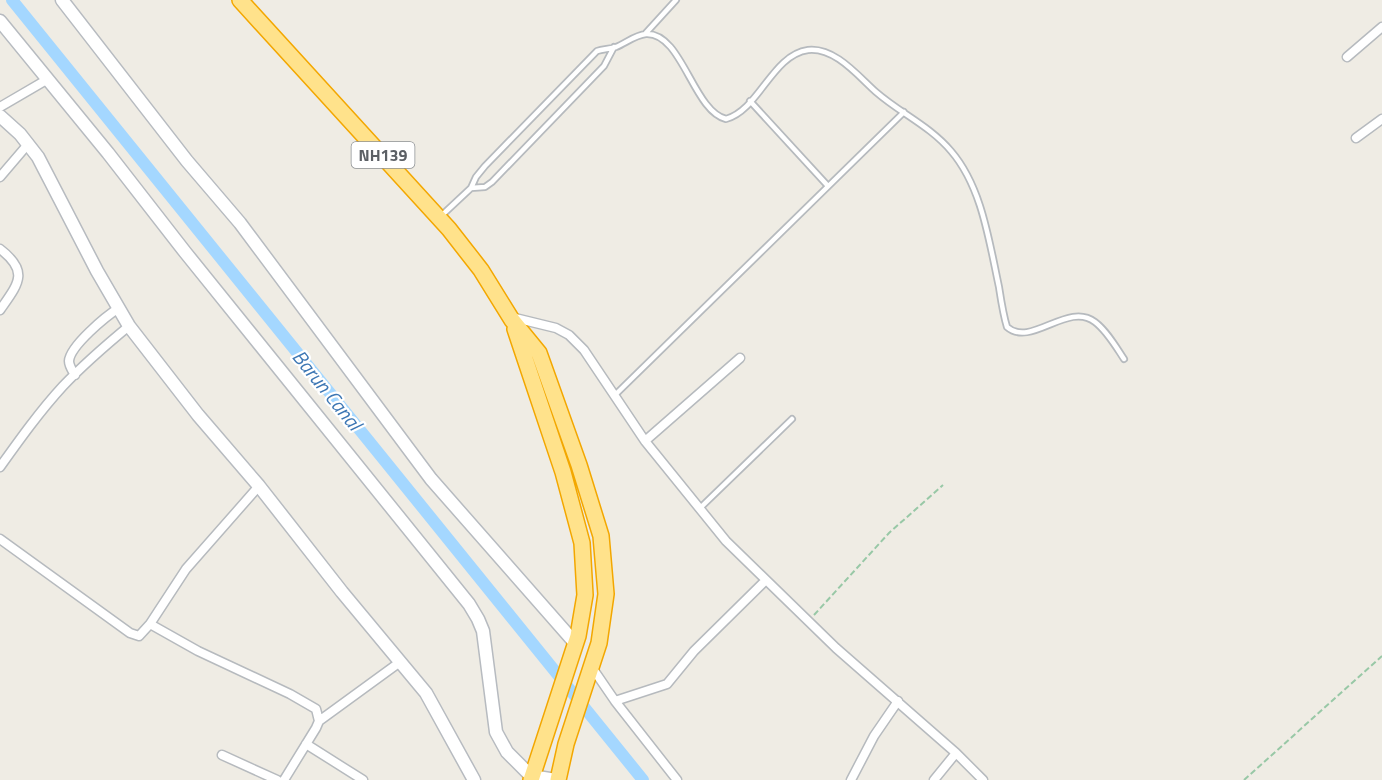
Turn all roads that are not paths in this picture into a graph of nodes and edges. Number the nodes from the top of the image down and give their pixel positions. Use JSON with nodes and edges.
{"nodes":[{"id":1,"x":62,"y":0,"type":"edge"},
{"id":2,"x":240,"y":0,"type":"edge"},
{"id":3,"x":676,"y":0,"type":"edge"},
{"id":4,"x":0,"y":21,"type":"edge"},
{"id":5,"x":1382,"y":27,"type":"edge"},
{"id":6,"x":645,"y":34,"type":"junction"},
{"id":7,"x":614,"y":47,"type":"junction"},
{"id":8,"x":1347,"y":57,"type":"dead end"},
{"id":9,"x":48,"y":79,"type":"junction"},
{"id":10,"x":750,"y":101,"type":"junction"},
{"id":11,"x":0,"y":107,"type":"edge"},
{"id":12,"x":904,"y":112,"type":"junction"},
{"id":13,"x":0,"y":116,"type":"edge"},
{"id":14,"x":1382,"y":119,"type":"edge"},
{"id":15,"x":1356,"y":138,"type":"dead end"},
{"id":16,"x":29,"y":144,"type":"junction"},
{"id":17,"x":0,"y":177,"type":"edge"},
{"id":18,"x":828,"y":186,"type":"junction"},
{"id":19,"x":471,"y":188,"type":"junction"},
{"id":20,"x":439,"y":218,"type":"junction"},
{"id":21,"x":0,"y":249,"type":"edge"},
{"id":22,"x":118,"y":308,"type":"junction"},
{"id":23,"x":0,"y":310,"type":"edge"},
{"id":24,"x":511,"y":319,"type":"junction"},
{"id":25,"x":129,"y":326,"type":"junction"},
{"id":26,"x":740,"y":358,"type":"dead end"},
{"id":27,"x":1125,"y":359,"type":"dead end"},
{"id":28,"x":75,"y":375,"type":"junction"},
{"id":29,"x":615,"y":395,"type":"junction"},
{"id":30,"x":792,"y":419,"type":"dead end"},
{"id":31,"x":645,"y":441,"type":"junction"},
{"id":32,"x":0,"y":467,"type":"edge"},
{"id":33,"x":259,"y":486,"type":"junction"},
{"id":34,"x":699,"y":509,"type":"junction"},
{"id":35,"x":0,"y":539,"type":"edge"},
{"id":36,"x":766,"y":580,"type":"junction"},
{"id":37,"x":150,"y":624,"type":"junction"},
{"id":38,"x":576,"y":644,"type":"junction"},
{"id":39,"x":400,"y":662,"type":"junction"},
{"id":40,"x":590,"y":672,"type":"junction"},
{"id":41,"x":615,"y":701,"type":"junction"},
{"id":42,"x":898,"y":701,"type":"junction"},
{"id":43,"x":319,"y":721,"type":"junction"},
{"id":44,"x":306,"y":744,"type":"junction"},
{"id":45,"x":956,"y":753,"type":"junction"},
{"id":46,"x":222,"y":755,"type":"dead end"},
{"id":47,"x":531,"y":778,"type":"edge"},
{"id":48,"x":277,"y":780,"type":"edge"},
{"id":49,"x":284,"y":780,"type":"edge"},
{"id":50,"x":363,"y":780,"type":"edge"},
{"id":51,"x":474,"y":780,"type":"edge"},
{"id":52,"x":557,"y":780,"type":"edge"},
{"id":53,"x":676,"y":780,"type":"edge"},
{"id":54,"x":851,"y":780,"type":"edge"},
{"id":55,"x":934,"y":780,"type":"edge"},
{"id":56,"x":982,"y":780,"type":"edge"}],
"edges":[{"from":1,"to":38,"type":"main road"},
{"from":2,"to":20,"type":"highway","number":"NH139"},
{"from":3,"to":6,"type":"lane"},
{"from":4,"to":9,"type":"main road"},
{"from":5,"to":8,"type":"street"},
{"from":6,"to":7,"type":"lane"},
{"from":6,"to":10,"type":"lane"},
{"from":7,"to":19,"type":"lane"},
{"from":7,"to":19,"type":"lane"},
{"from":9,"to":11,"type":"street"},
{"from":9,"to":47,"type":"main road"},
{"from":10,"to":12,"type":"lane"},
{"from":10,"to":18,"type":"lane"},
{"from":12,"to":18,"type":"lane"},
{"from":12,"to":27,"type":"lane"},
{"from":13,"to":16,"type":"main road"},
{"from":14,"to":15,"type":"street"},
{"from":16,"to":17,"type":"street"},
{"from":16,"to":22,"type":"main road"},
{"from":18,"to":29,"type":"lane"},
{"from":19,"to":20,"type":"lane"},
{"from":20,"to":24,"type":"highway","number":"NH139"},
{"from":21,"to":23,"type":"street"},
{"from":22,"to":25,"type":"main road"},
{"from":22,"to":28,"type":"street"},
{"from":24,"to":29,"type":"street"},
{"from":24,"to":38,"type":"highway","number":"NH139"},
{"from":24,"to":40,"type":"highway","number":"NH139"},
{"from":25,"to":28,"type":"street"},
{"from":25,"to":33,"type":"main road"},
{"from":26,"to":31,"type":"street"},
{"from":28,"to":32,"type":"street"},
{"from":29,"to":31,"type":"street"},
{"from":30,"to":34,"type":"lane"},
{"from":31,"to":34,"type":"street"},
{"from":33,"to":37,"type":"street"},
{"from":33,"to":39,"type":"main road"},
{"from":34,"to":36,"type":"street"},
{"from":35,"to":37,"type":"street"},
{"from":36,"to":41,"type":"street"},
{"from":36,"to":42,"type":"street"},
{"from":37,"to":43,"type":"street"},
{"from":38,"to":47,"type":"highway","number":"NH139"},
{"from":39,"to":43,"type":"street"},
{"from":39,"to":51,"type":"main road"},
{"from":40,"to":41,"type":"street"},
{"from":40,"to":52,"type":"highway","number":"NH139"},
{"from":41,"to":53,"type":"street"},
{"from":42,"to":45,"type":"street"},
{"from":42,"to":54,"type":"street"},
{"from":43,"to":44,"type":"street"},
{"from":44,"to":49,"type":"street"},
{"from":44,"to":50,"type":"street"},
{"from":45,"to":55,"type":"street"},
{"from":45,"to":56,"type":"street"},
{"from":46,"to":48,"type":"street"},
{"from":47,"to":52,"type":"main road"}]}
